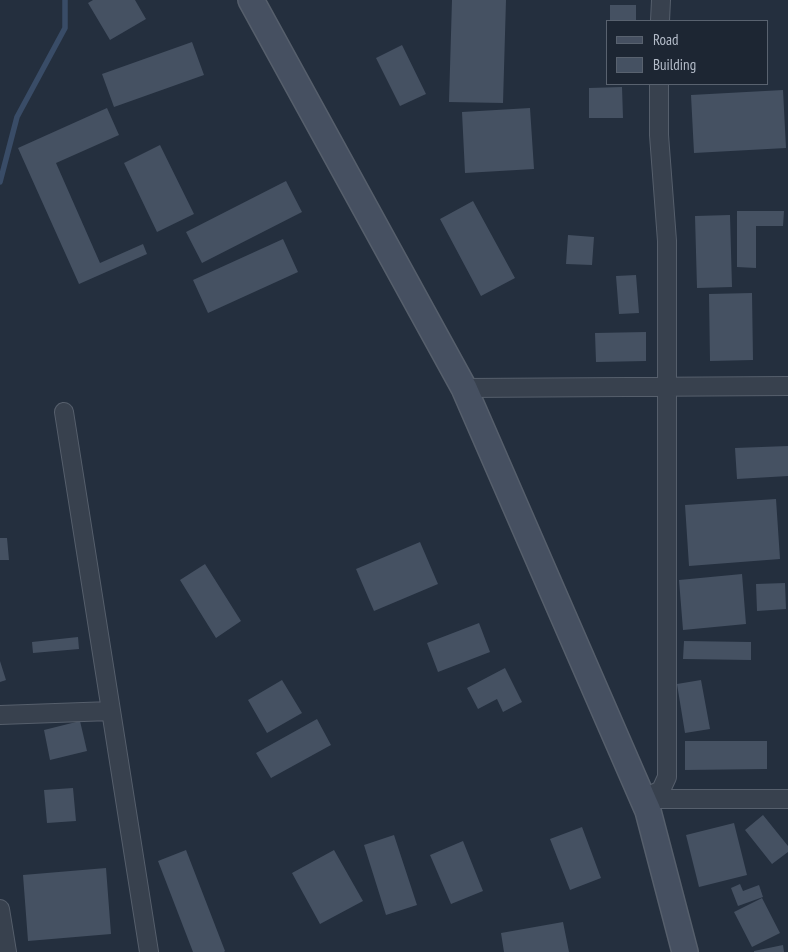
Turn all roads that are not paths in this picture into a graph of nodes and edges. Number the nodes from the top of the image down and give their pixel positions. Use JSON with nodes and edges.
{"nodes":[{"id":1,"x":251,"y":0,"type":"edge"},
{"id":2,"x":661,"y":0,"type":"edge"},
{"id":3,"x":660,"y":20,"type":"edge"},
{"id":4,"x":659,"y":85,"type":"edge"},
{"id":5,"x":788,"y":386,"type":"edge"},
{"id":6,"x":666,"y":387,"type":"junction"},
{"id":7,"x":464,"y":388,"type":"junction"},
{"id":8,"x":64,"y":412,"type":"dead end"},
{"id":9,"x":111,"y":712,"type":"junction"},
{"id":10,"x":0,"y":715,"type":"edge"},
{"id":11,"x":643,"y":799,"type":"junction"},
{"id":12,"x":788,"y":799,"type":"edge"},
{"id":13,"x":0,"y":909,"type":"edge"},
{"id":14,"x":7,"y":952,"type":"edge"},
{"id":15,"x":149,"y":952,"type":"edge"},
{"id":16,"x":685,"y":952,"type":"edge"}],
"edges":[{"from":1,"to":7,"type":"main road"},
{"from":2,"to":3,"type":"street"},
{"from":4,"to":6,"type":"street"},
{"from":5,"to":6,"type":"street"},
{"from":6,"to":7,"type":"street"},
{"from":6,"to":11,"type":"street"},
{"from":7,"to":11,"type":"main road"},
{"from":8,"to":9,"type":"street"},
{"from":9,"to":10,"type":"street"},
{"from":9,"to":15,"type":"street"},
{"from":11,"to":12,"type":"street"},
{"from":11,"to":16,"type":"main road"},
{"from":13,"to":14,"type":"street"}]}
